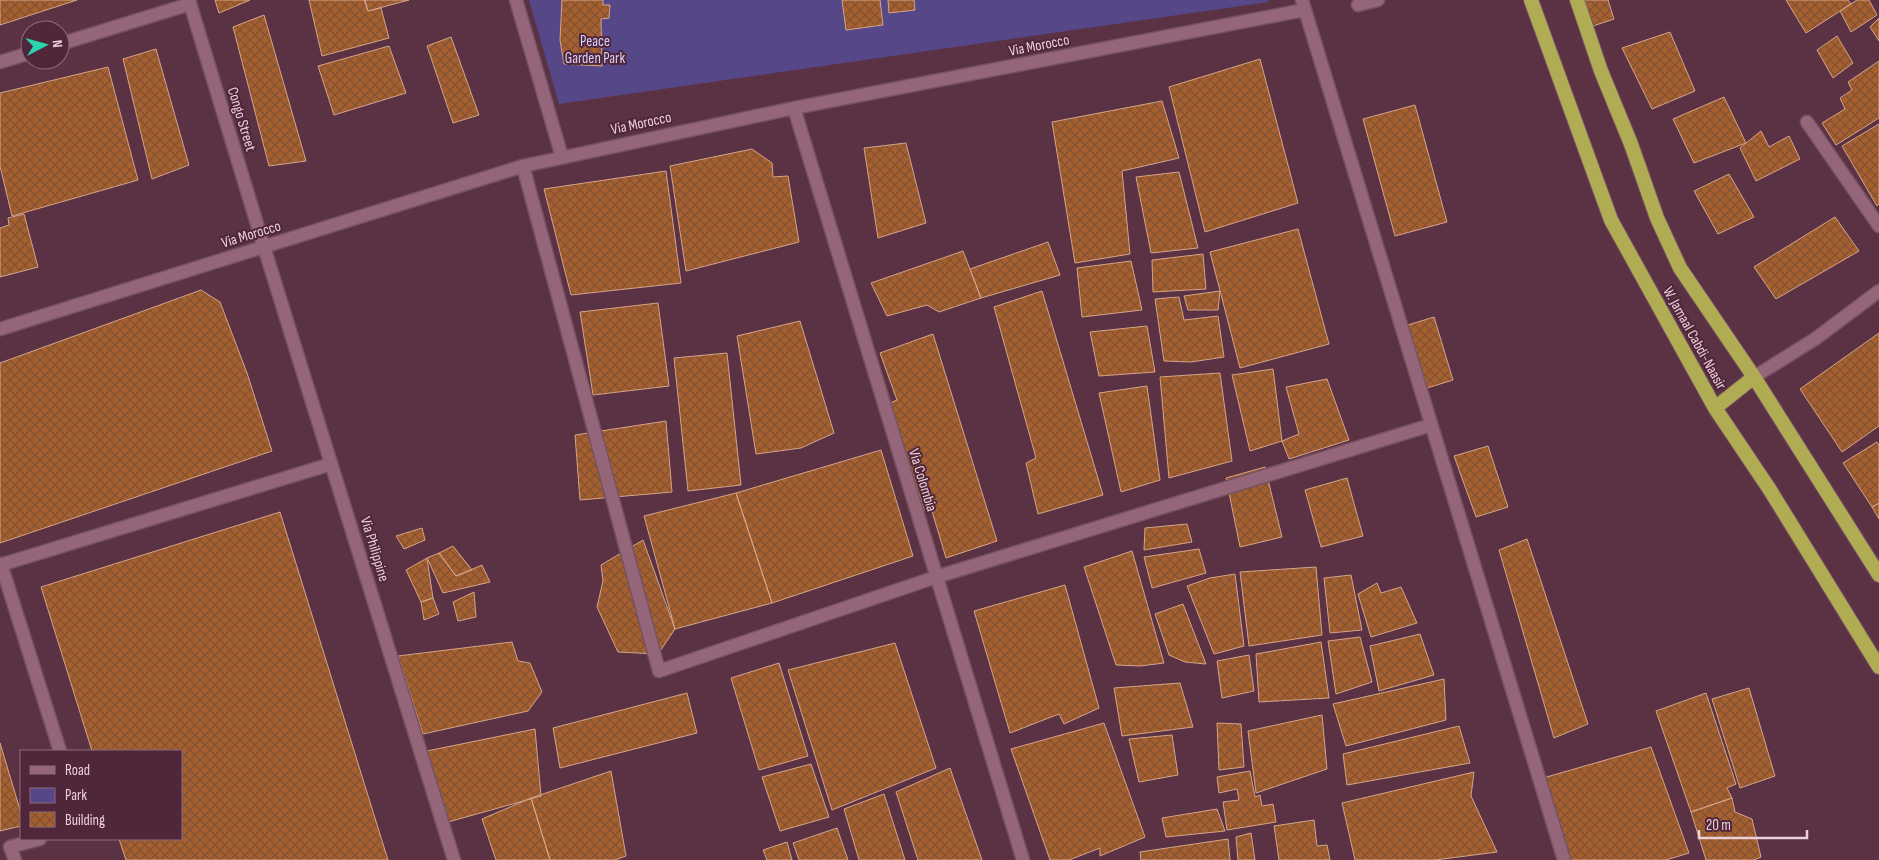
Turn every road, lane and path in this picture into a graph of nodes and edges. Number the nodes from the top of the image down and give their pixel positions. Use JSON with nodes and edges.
{"nodes":[{"id":1,"x":516,"y":0,"type":"edge"},
{"id":2,"x":1378,"y":0,"type":"edge"},
{"id":3,"x":1531,"y":0,"type":"edge"},
{"id":4,"x":1578,"y":0,"type":"edge"},
{"id":5,"x":189,"y":2,"type":"edge"},
{"id":6,"x":1303,"y":5,"type":"edge"},
{"id":7,"x":1358,"y":5,"type":"dead end"},
{"id":8,"x":70,"y":41,"type":"edge"},
{"id":9,"x":20,"y":56,"type":"edge"},
{"id":10,"x":0,"y":62,"type":"edge"},
{"id":11,"x":794,"y":108,"type":"junction"},
{"id":12,"x":1807,"y":122,"type":"dead end"},
{"id":13,"x":562,"y":157,"type":"junction"},
{"id":14,"x":523,"y":166,"type":"junction"},
{"id":15,"x":1879,"y":226,"type":"edge"},
{"id":16,"x":264,"y":247,"type":"junction"},
{"id":17,"x":1879,"y":291,"type":"edge"},
{"id":18,"x":0,"y":329,"type":"edge"},
{"id":19,"x":1754,"y":377,"type":"junction"},
{"id":20,"x":1716,"y":408,"type":"junction"},
{"id":21,"x":1431,"y":425,"type":"junction"},
{"id":22,"x":331,"y":464,"type":"junction"},
{"id":23,"x":1,"y":564,"type":"edge"},
{"id":24,"x":1879,"y":575,"type":"edge"},
{"id":25,"x":936,"y":577,"type":"junction"},
{"id":26,"x":1879,"y":667,"type":"edge"},
{"id":27,"x":60,"y":750,"type":"edge"},
{"id":28,"x":36,"y":840,"type":"edge"},
{"id":29,"x":5,"y":849,"type":"edge"},
{"id":30,"x":15,"y":860,"type":"edge"},
{"id":31,"x":454,"y":860,"type":"edge"},
{"id":32,"x":1023,"y":860,"type":"edge"},
{"id":33,"x":1564,"y":860,"type":"edge"}],
"edges":[{"from":1,"to":13,"type":"street"},
{"from":2,"to":7,"type":"street"},
{"from":3,"to":20,"type":"highway","name":"W. Jamaal Cabdi-Naasir"},
{"from":4,"to":19,"type":"highway","name":"W. Jamaal Cabdi-Naasir"},
{"from":5,"to":8,"type":"street"},
{"from":5,"to":16,"type":"street","name":"Congo Street"},
{"from":6,"to":11,"type":"street","name":"Via Morocco"},
{"from":6,"to":21,"type":"street"},
{"from":9,"to":10,"type":"street"},
{"from":11,"to":13,"type":"street","name":"Via Morocco"},
{"from":11,"to":25,"type":"street","name":"Via Colombia"},
{"from":12,"to":15,"type":"street"},
{"from":13,"to":14,"type":"street","name":"Via Morocco"},
{"from":14,"to":16,"type":"street","name":"Via Morocco"},
{"from":14,"to":25,"type":"street"},
{"from":16,"to":18,"type":"street","name":"Via Morocco"},
{"from":16,"to":22,"type":"street","name":"Via Philippine"},
{"from":17,"to":19,"type":"street"},
{"from":19,"to":20,"type":"highway"},
{"from":19,"to":24,"type":"highway","name":"W. Jamaal Cabdi-Naasir"},
{"from":20,"to":26,"type":"highway","name":"W. Jamaal Cabdi-Naasir"},
{"from":21,"to":25,"type":"street"},
{"from":21,"to":33,"type":"street"},
{"from":22,"to":23,"type":"street"},
{"from":22,"to":31,"type":"street","name":"Via Philippine"},
{"from":23,"to":27,"type":"street"},
{"from":25,"to":32,"type":"street","name":"Via Colombia"},
{"from":28,"to":29,"type":"street"},
{"from":29,"to":30,"type":"street"}]}
